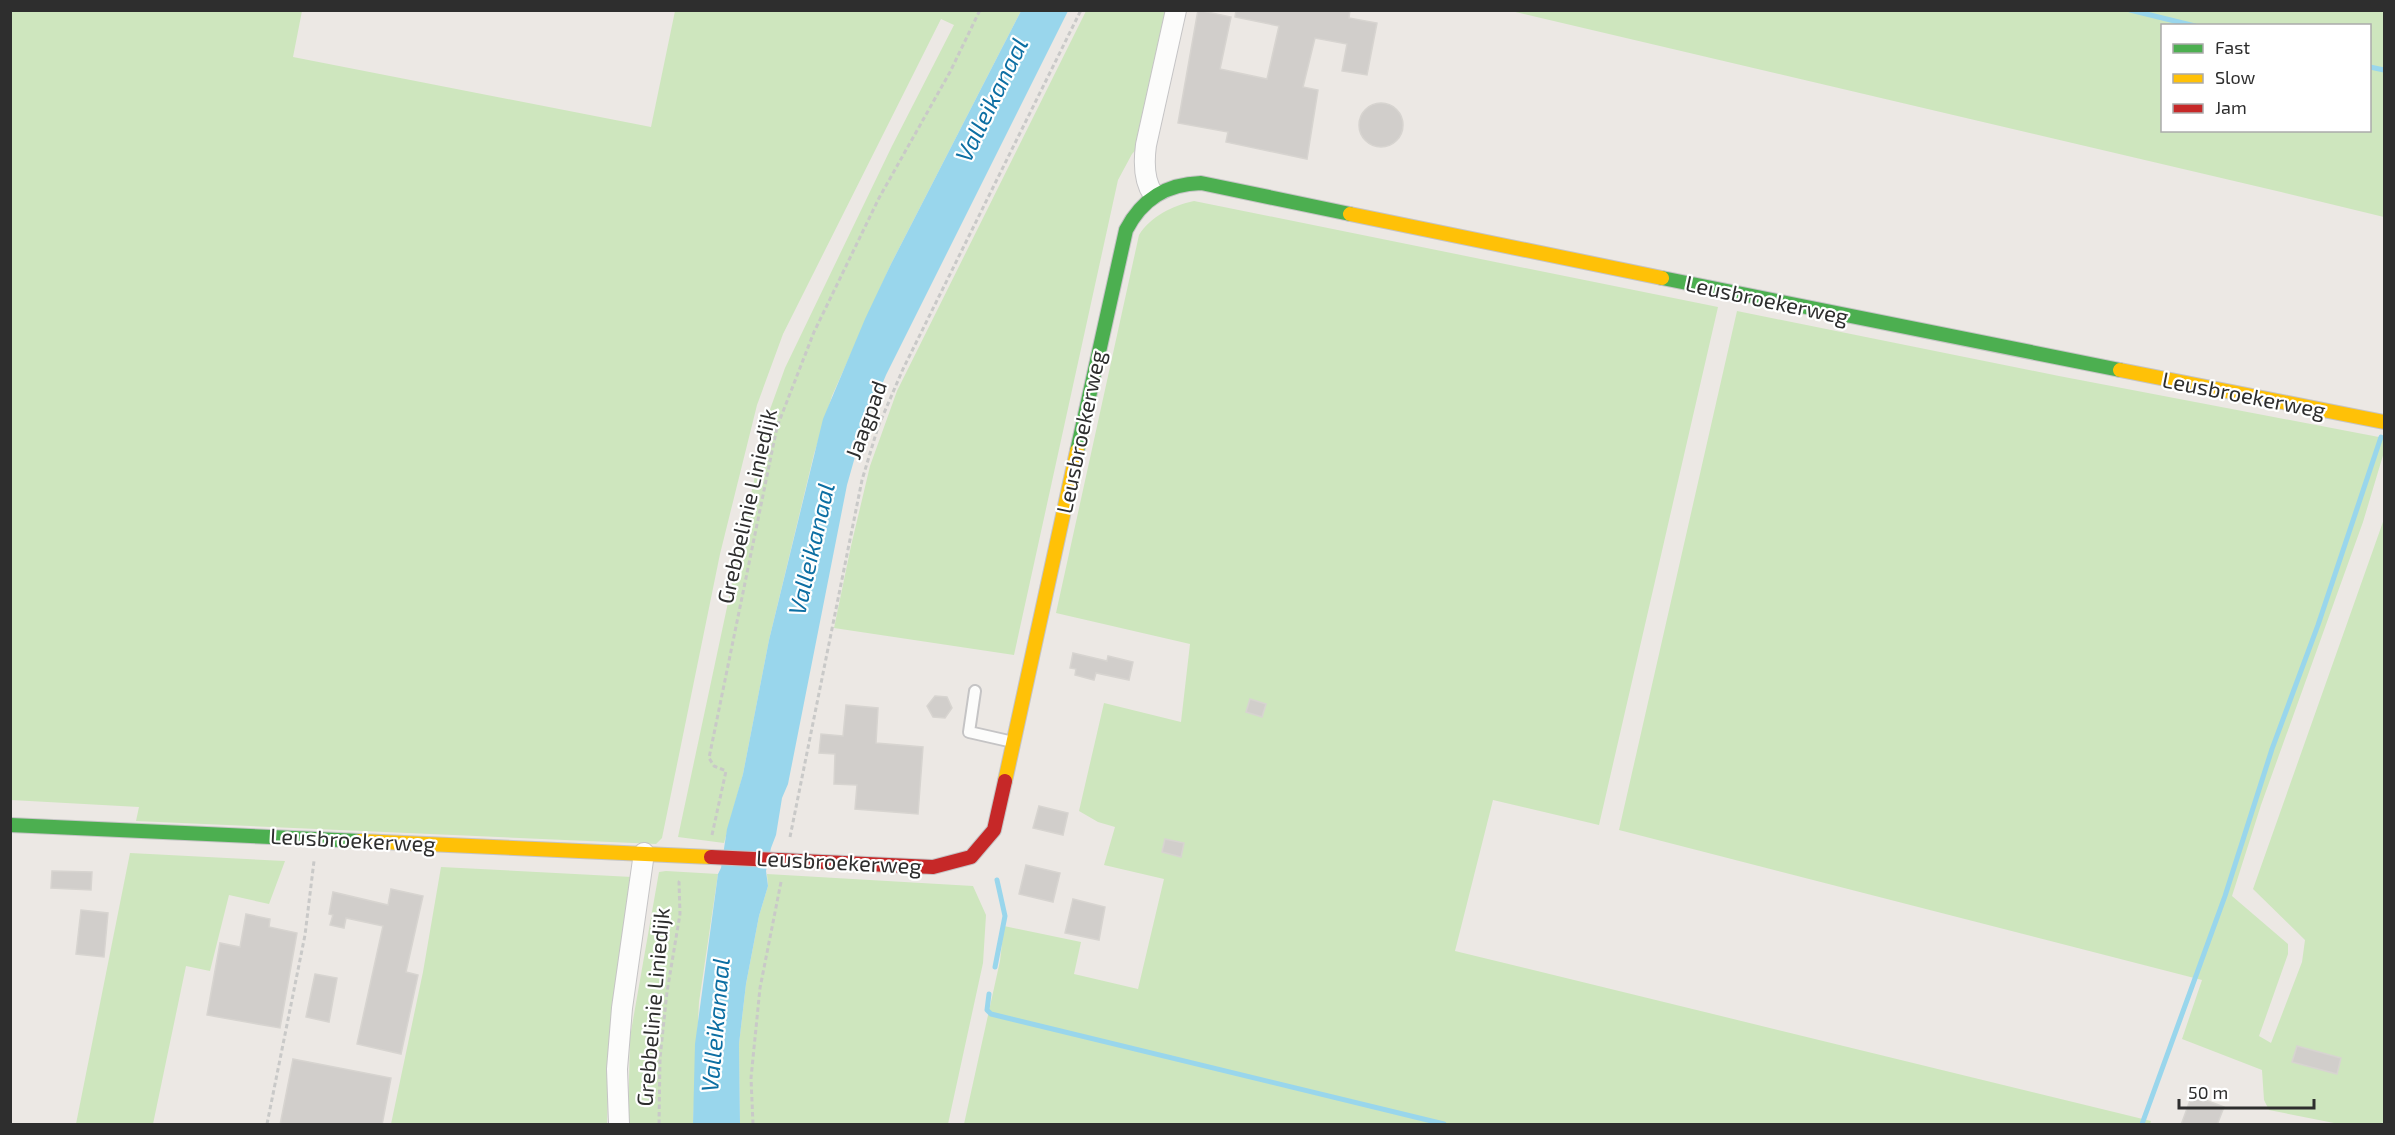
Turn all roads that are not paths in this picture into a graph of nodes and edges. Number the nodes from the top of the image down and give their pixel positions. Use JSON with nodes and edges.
{"nodes":[{"id":1,"x":1176,"y":10,"type":"edge"},
{"id":2,"x":1153,"y":194,"type":"junction"},
{"id":3,"x":2385,"y":422,"type":"edge"},
{"id":4,"x":975,"y":691,"type":"dead end"},
{"id":5,"x":1013,"y":742,"type":"junction"},
{"id":6,"x":10,"y":825,"type":"edge"},
{"id":7,"x":644,"y":853,"type":"junction"},
{"id":8,"x":619,"y":1125,"type":"edge"}],
"edges":[{"from":1,"to":2,"type":"street"},
{"from":2,"to":3,"type":"street","name":"Leusbroekerweg"},
{"from":2,"to":5,"type":"street","name":"Leusbroekerweg"},
{"from":4,"to":5,"type":"lane"},
{"from":5,"to":7,"type":"street","name":"Leusbroekerweg"},
{"from":6,"to":7,"type":"street","name":"Leusbroekerweg"},
{"from":7,"to":8,"type":"street"}]}
